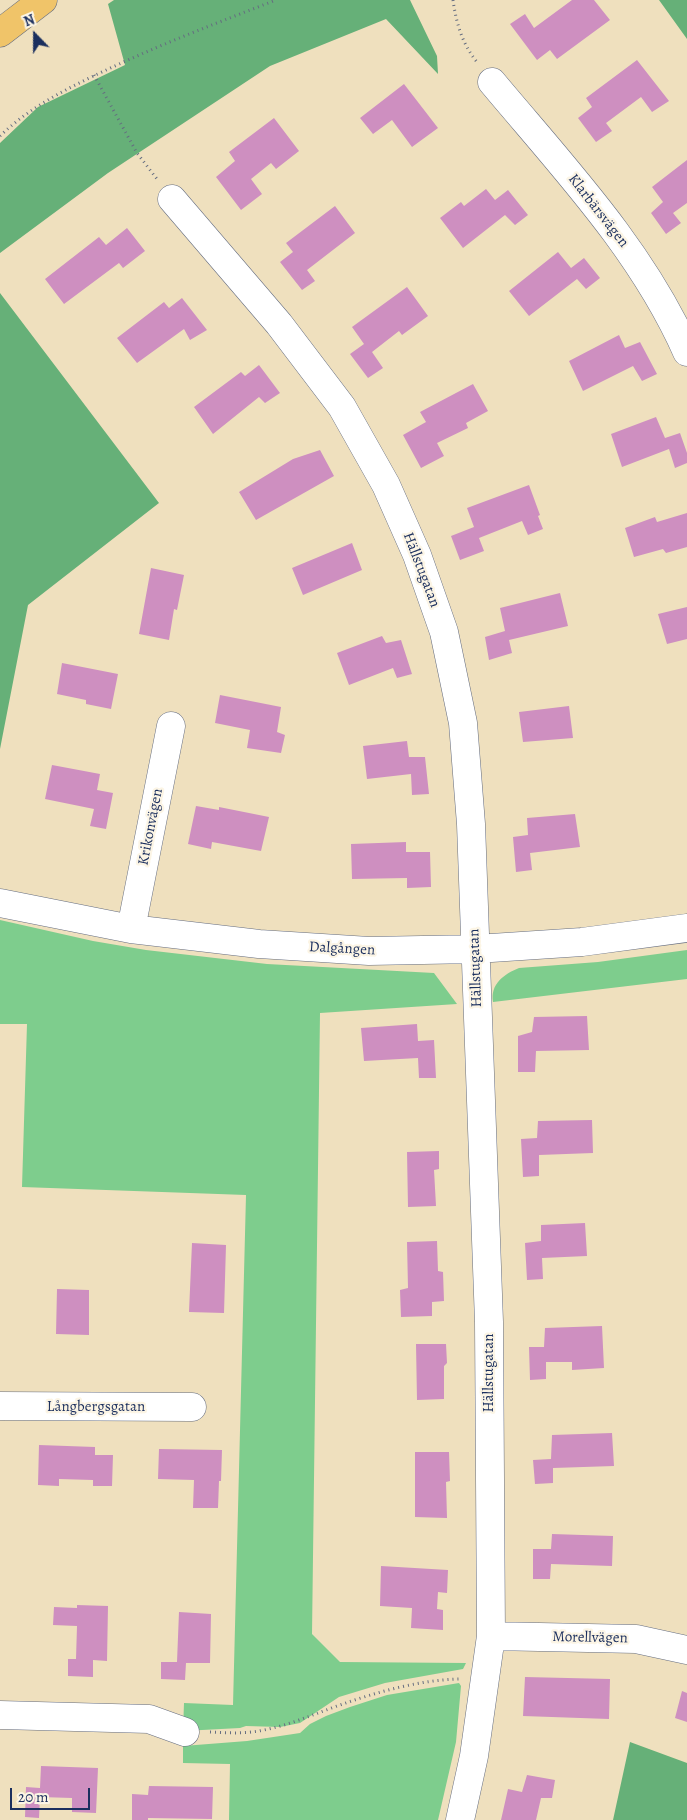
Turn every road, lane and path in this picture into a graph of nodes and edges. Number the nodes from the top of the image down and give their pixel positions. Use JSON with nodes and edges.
{"nodes":[{"id":1,"x":43,"y":0,"type":"edge"},
{"id":2,"x":276,"y":0,"type":"edge"},
{"id":3,"x":453,"y":0,"type":"edge"},
{"id":4,"x":0,"y":32,"type":"edge"},
{"id":5,"x":94,"y":75,"type":"junction"},
{"id":6,"x":492,"y":82,"type":"joint"},
{"id":7,"x":0,"y":136,"type":"edge"},
{"id":8,"x":172,"y":199,"type":"joint"},
{"id":9,"x":687,"y":352,"type":"edge"},
{"id":10,"x":171,"y":726,"type":"dead end"},
{"id":11,"x":0,"y":903,"type":"edge"},
{"id":12,"x":687,"y":928,"type":"edge"},
{"id":13,"x":131,"y":929,"type":"junction"},
{"id":14,"x":476,"y":949,"type":"junction"},
{"id":15,"x":0,"y":1406,"type":"edge"},
{"id":16,"x":192,"y":1407,"type":"dead end"},
{"id":17,"x":491,"y":1636,"type":"junction"},
{"id":18,"x":687,"y":1650,"type":"edge"},
{"id":19,"x":484,"y":1681,"type":"junction"},
{"id":20,"x":0,"y":1715,"type":"edge"},
{"id":21,"x":184,"y":1732,"type":"joint"},
{"id":22,"x":460,"y":1820,"type":"edge"}],
"edges":[{"from":1,"to":4,"type":"main road"},
{"from":2,"to":5,"type":"path"},
{"from":3,"to":6,"type":"path"},
{"from":5,"to":7,"type":"path"},
{"from":5,"to":8,"type":"path"},
{"from":6,"to":9,"type":"street","name":"Klarbärsvägen"},
{"from":8,"to":14,"type":"street","name":"Hällstugatan"},
{"from":10,"to":13,"type":"street","name":"Krikonvägen"},
{"from":11,"to":13,"type":"street","name":"Dalgången"},
{"from":12,"to":14,"type":"street","name":"Dalgången"},
{"from":13,"to":14,"type":"street","name":"Dalgången"},
{"from":14,"to":17,"type":"street","name":"Hällstugatan"},
{"from":15,"to":16,"type":"street","name":"Långbergsgatan"},
{"from":17,"to":18,"type":"street","name":"Morellvägen"},
{"from":17,"to":19,"type":"street","name":"Hällstugatan"},
{"from":19,"to":21,"type":"path"},
{"from":19,"to":22,"type":"street","name":"Hällstugatan"},
{"from":20,"to":21,"type":"street"}]}
